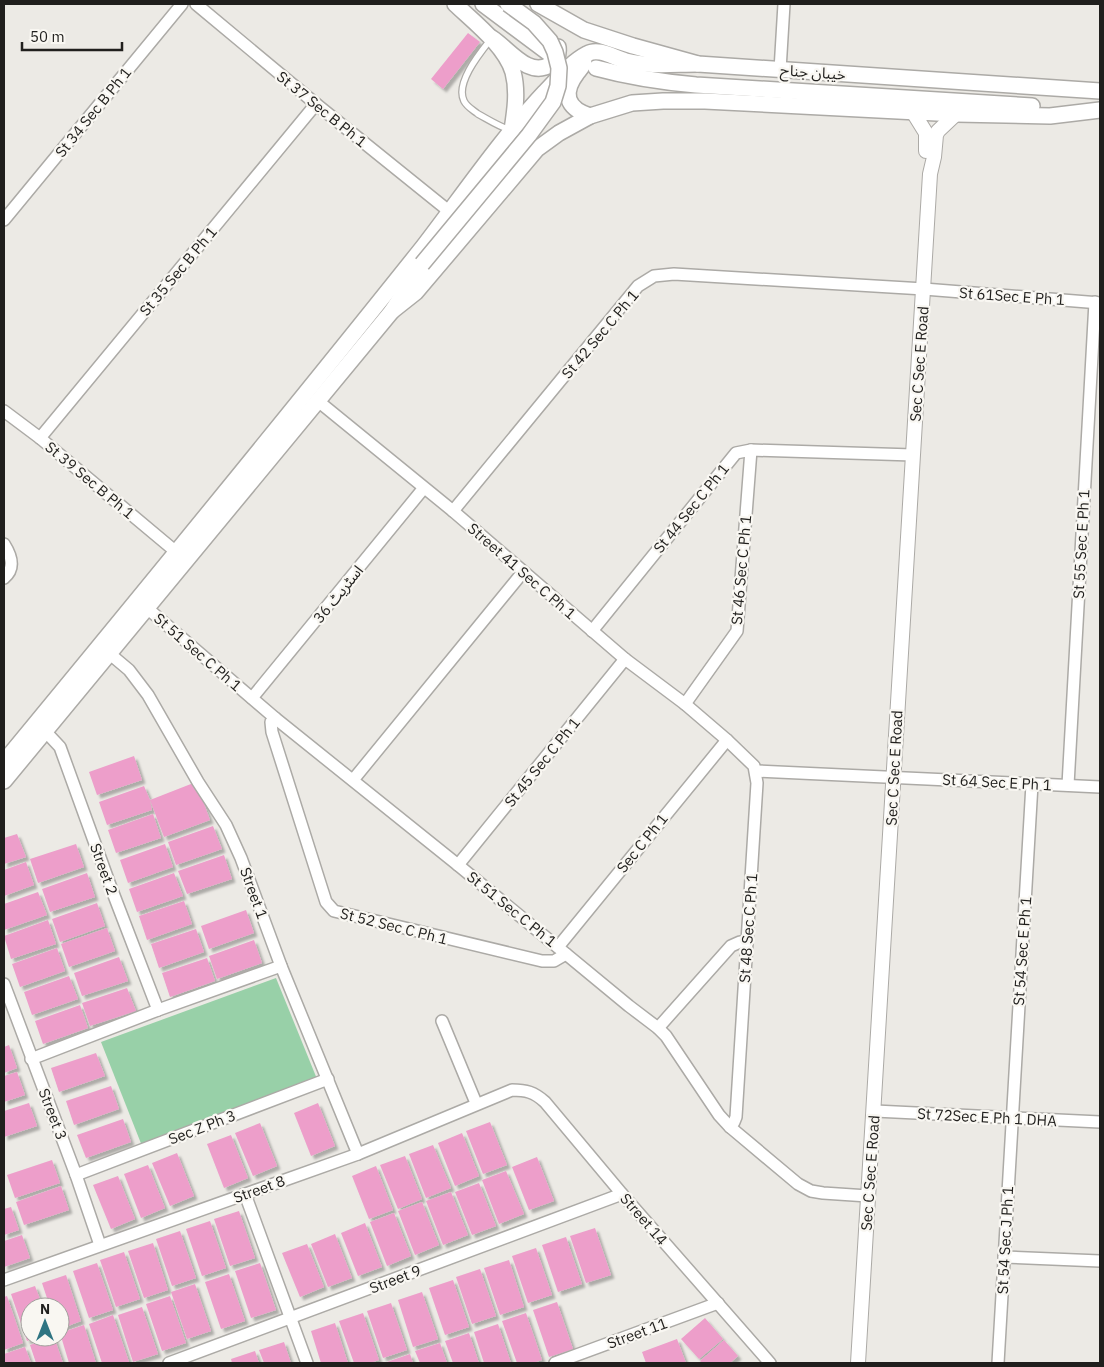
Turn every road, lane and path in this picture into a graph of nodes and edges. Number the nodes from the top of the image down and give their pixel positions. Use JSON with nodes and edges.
{"nodes":[{"id":1,"x":182,"y":4,"type":"edge"},
{"id":2,"x":196,"y":4,"type":"edge"},
{"id":3,"x":455,"y":4,"type":"edge"},
{"id":4,"x":484,"y":4,"type":"edge"},
{"id":5,"x":508,"y":4,"type":"edge"},
{"id":6,"x":520,"y":4,"type":"edge"},
{"id":7,"x":538,"y":4,"type":"edge"},
{"id":8,"x":784,"y":4,"type":"edge"},
{"id":9,"x":492,"y":38,"type":"junction"},
{"id":10,"x":550,"y":54,"type":"dead end"},
{"id":11,"x":585,"y":55,"type":"junction"},
{"id":12,"x":698,"y":64,"type":"junction"},
{"id":13,"x":596,"y":68,"type":"dead end"},
{"id":14,"x":780,"y":70,"type":"junction"},
{"id":15,"x":1100,"y":92,"type":"edge"},
{"id":16,"x":316,"y":104,"type":"junction"},
{"id":17,"x":1100,"y":110,"type":"edge"},
{"id":18,"x":914,"y":112,"type":"junction"},
{"id":19,"x":956,"y":114,"type":"junction"},
{"id":20,"x":590,"y":116,"type":"junction"},
{"id":21,"x":512,"y":130,"type":"junction"},
{"id":22,"x":930,"y":174,"type":"junction"},
{"id":23,"x":450,"y":212,"type":"junction"},
{"id":24,"x":4,"y":220,"type":"edge"},
{"id":25,"x":924,"y":289,"type":"junction"},
{"id":26,"x":1098,"y":302,"type":"edge"},
{"id":27,"x":392,"y":311,"type":"junction"},
{"id":28,"x":318,"y":401,"type":"junction"},
{"id":29,"x":4,"y":411,"type":"edge"},
{"id":30,"x":40,"y":438,"type":"junction"},
{"id":31,"x":751,"y":450,"type":"junction"},
{"id":32,"x":912,"y":454,"type":"junction"},
{"id":33,"x":423,"y":489,"type":"junction"},
{"id":34,"x":453,"y":511,"type":"junction"},
{"id":35,"x":4,"y":544,"type":"edge"},
{"id":36,"x":175,"y":551,"type":"junction"},
{"id":37,"x":523,"y":572,"type":"junction"},
{"id":38,"x":4,"y":578,"type":"edge"},
{"id":39,"x":147,"y":608,"type":"junction"},
{"id":40,"x":592,"y":631,"type":"junction"},
{"id":41,"x":110,"y":654,"type":"junction"},
{"id":42,"x":625,"y":659,"type":"junction"},
{"id":43,"x":252,"y":698,"type":"junction"},
{"id":44,"x":685,"y":704,"type":"junction"},
{"id":45,"x":274,"y":718,"type":"junction"},
{"id":46,"x":45,"y":731,"type":"junction"},
{"id":47,"x":727,"y":740,"type":"junction"},
{"id":48,"x":4,"y":762,"type":"edge"},
{"id":49,"x":756,"y":771,"type":"junction"},
{"id":50,"x":893,"y":776,"type":"junction"},
{"id":51,"x":353,"y":780,"type":"junction"},
{"id":52,"x":4,"y":781,"type":"edge"},
{"id":53,"x":1032,"y":784,"type":"junction"},
{"id":54,"x":1068,"y":785,"type":"junction"},
{"id":55,"x":1100,"y":788,"type":"edge"},
{"id":56,"x":458,"y":865,"type":"junction"},
{"id":57,"x":747,"y":942,"type":"junction"},
{"id":58,"x":562,"y":950,"type":"junction"},
{"id":59,"x":281,"y":966,"type":"junction"},
{"id":60,"x":4,"y":984,"type":"edge"},
{"id":61,"x":158,"y":1010,"type":"junction"},
{"id":62,"x":442,"y":1021,"type":"dead end"},
{"id":63,"x":658,"y":1028,"type":"junction"},
{"id":64,"x":31,"y":1059,"type":"junction"},
{"id":65,"x":328,"y":1079,"type":"junction"},
{"id":66,"x":512,"y":1090,"type":"joint"},
{"id":67,"x":476,"y":1104,"type":"junction"},
{"id":68,"x":874,"y":1112,"type":"junction"},
{"id":69,"x":1011,"y":1118,"type":"junction"},
{"id":70,"x":1100,"y":1122,"type":"edge"},
{"id":71,"x":730,"y":1127,"type":"junction"},
{"id":72,"x":358,"y":1154,"type":"junction"},
{"id":73,"x":76,"y":1175,"type":"junction"},
{"id":74,"x":245,"y":1194,"type":"junction"},
{"id":75,"x":622,"y":1194,"type":"junction"},
{"id":76,"x":868,"y":1196,"type":"junction"},
{"id":77,"x":100,"y":1245,"type":"junction"},
{"id":78,"x":1004,"y":1257,"type":"junction"},
{"id":79,"x":1100,"y":1261,"type":"edge"},
{"id":80,"x":4,"y":1280,"type":"edge"},
{"id":81,"x":718,"y":1303,"type":"junction"},
{"id":82,"x":290,"y":1318,"type":"junction"},
{"id":83,"x":169,"y":1363,"type":"edge"},
{"id":84,"x":307,"y":1363,"type":"edge"},
{"id":85,"x":555,"y":1363,"type":"edge"},
{"id":86,"x":770,"y":1363,"type":"edge"},
{"id":87,"x":858,"y":1363,"type":"edge"},
{"id":88,"x":998,"y":1363,"type":"edge"}],
"edges":[{"from":1,"to":24,"type":"street","name":"St 34 Sec B Ph 1"},
{"from":2,"to":16,"type":"street","name":"St 37 Sec B Ph 1"},
{"from":3,"to":9,"type":"main road"},
{"from":4,"to":10,"type":"main road"},
{"from":5,"to":27,"type":"main road","bridge":true},
{"from":6,"to":9,"type":"main road"},
{"from":7,"to":12,"type":"main road","name":"خیبان جناح"},
{"from":8,"to":14,"type":"street"},
{"from":9,"to":21,"type":"main road"},
{"from":9,"to":21,"type":"lane"},
{"from":11,"to":12,"type":"main road"},
{"from":11,"to":20,"type":"main road"},
{"from":11,"to":21,"type":"main road"},
{"from":12,"to":14,"type":"main road","name":"خیبان جناح"},
{"from":13,"to":17,"type":"main road","name":"خیبان جناح"},
{"from":14,"to":15,"type":"main road","name":"خیبان جناح"},
{"from":16,"to":23,"type":"street","name":"St 37 Sec B Ph 1"},
{"from":16,"to":30,"type":"street","name":"St 35 Sec B Ph 1"},
{"from":17,"to":19,"type":"main road"},
{"from":18,"to":19,"type":"main road"},
{"from":18,"to":20,"type":"main road"},
{"from":18,"to":22,"type":"street","name":"Sec C Sec E Road"},
{"from":19,"to":22,"type":"street","name":"Sec C Sec E Road"},
{"from":20,"to":27,"type":"main road"},
{"from":21,"to":23,"type":"main road"},
{"from":22,"to":25,"type":"street","name":"Sec C Sec E Road"},
{"from":23,"to":36,"type":"main road"},
{"from":25,"to":26,"type":"street","name":"St 61Sec E Ph 1"},
{"from":25,"to":32,"type":"street","name":"Sec C Sec E Road"},
{"from":25,"to":34,"type":"street","name":"St 42 Sec C Ph 1"},
{"from":26,"to":54,"type":"street","name":"St 55 Sec E Ph 1"},
{"from":27,"to":28,"type":"main road"},
{"from":28,"to":33,"type":"street","name":"Street 41 Sec C Ph 1"},
{"from":28,"to":39,"type":"main road"},
{"from":29,"to":30,"type":"street","name":"St 39 Sec B Ph 1"},
{"from":30,"to":36,"type":"street","name":"St 39 Sec B Ph 1"},
{"from":31,"to":32,"type":"street","name":"St 44 Sec C Ph 1"},
{"from":31,"to":40,"type":"street","name":"St 44 Sec C Ph 1"},
{"from":31,"to":44,"type":"street","name":"St 46 Sec C Ph 1"},
{"from":32,"to":50,"type":"street","name":"Sec C Sec E Road"},
{"from":33,"to":34,"type":"street","name":"Street 41 Sec C Ph 1"},
{"from":33,"to":43,"type":"street","name":"اسٹریٹ 36"},
{"from":34,"to":37,"type":"street","name":"Street 41 Sec C Ph 1"},
{"from":35,"to":38,"type":"street"},
{"from":36,"to":48,"type":"main road"},
{"from":37,"to":40,"type":"street","name":"Street 41 Sec C Ph 1"},
{"from":37,"to":51,"type":"street"},
{"from":39,"to":41,"type":"main road"},
{"from":39,"to":43,"type":"street","name":"St 51 Sec C Ph 1"},
{"from":40,"to":42,"type":"street","name":"Street 41 Sec C Ph 1"},
{"from":41,"to":46,"type":"main road"},
{"from":41,"to":59,"type":"street","name":"Street 1"},
{"from":42,"to":44,"type":"street","name":"Street 41 Sec C Ph 1"},
{"from":42,"to":56,"type":"street","name":"St 45 Sec C Ph 1"},
{"from":43,"to":45,"type":"street","name":"St 51 Sec C Ph 1"},
{"from":44,"to":47,"type":"street","name":"Street 41 Sec C Ph 1"},
{"from":45,"to":51,"type":"street","name":"St 51 Sec C Ph 1"},
{"from":45,"to":58,"type":"street","name":"St 52 Sec C Ph 1"},
{"from":46,"to":52,"type":"main road"},
{"from":46,"to":61,"type":"street","name":"Street 2"},
{"from":47,"to":49,"type":"street"},
{"from":47,"to":58,"type":"street","name":"Sec C Ph 1"},
{"from":49,"to":50,"type":"street","name":"St 64 Sec E Ph 1"},
{"from":49,"to":57,"type":"street","name":"St 48 Sec C Ph 1"},
{"from":50,"to":53,"type":"street","name":"St 64 Sec E Ph 1"},
{"from":50,"to":68,"type":"street","name":"Sec C Sec E Road"},
{"from":51,"to":56,"type":"street","name":"St 51 Sec C Ph 1"},
{"from":53,"to":54,"type":"street","name":"St 64 Sec E Ph 1"},
{"from":53,"to":69,"type":"street","name":"St 54 Sec E Ph 1"},
{"from":54,"to":55,"type":"street","name":"St 64 Sec E Ph 1"},
{"from":56,"to":58,"type":"street","name":"St 51 Sec C Ph 1"},
{"from":57,"to":63,"type":"street"},
{"from":57,"to":71,"type":"street","name":"St 48 Sec C Ph 1"},
{"from":58,"to":63,"type":"street","name":"St 51 Sec C Ph 1"},
{"from":59,"to":61,"type":"street"},
{"from":59,"to":65,"type":"street","name":"Street 1"},
{"from":60,"to":64,"type":"street","name":"Street 3"},
{"from":61,"to":64,"type":"street"},
{"from":62,"to":67,"type":"street"},
{"from":63,"to":71,"type":"street","name":"St 51 Sec C Ph 1"},
{"from":64,"to":73,"type":"street","name":"Street 3"},
{"from":65,"to":72,"type":"street","name":"Street 1"},
{"from":65,"to":73,"type":"street","name":"Sec Z Ph 3"},
{"from":66,"to":67,"type":"street","name":"Street 8"},
{"from":66,"to":75,"type":"street","name":"Street 14"},
{"from":67,"to":72,"type":"street","name":"Street 8"},
{"from":68,"to":69,"type":"street","name":"St 72Sec E Ph 1 DHA"},
{"from":68,"to":76,"type":"street","name":"Sec C Sec E Road"},
{"from":69,"to":70,"type":"street","name":"St 72Sec E Ph 1 DHA"},
{"from":69,"to":78,"type":"street","name":"St 54 Sec J Ph 1"},
{"from":71,"to":76,"type":"street","name":"St 51 Sec C Ph 1"},
{"from":72,"to":74,"type":"street","name":"Street 8"},
{"from":73,"to":77,"type":"street","name":"Street 3"},
{"from":74,"to":77,"type":"street","name":"Street 8"},
{"from":74,"to":82,"type":"street"},
{"from":75,"to":81,"type":"street","name":"Street 14"},
{"from":75,"to":82,"type":"street","name":"Street 9"},
{"from":76,"to":87,"type":"street","name":"Sec C Sec E Road"},
{"from":77,"to":80,"type":"street","name":"Street 8"},
{"from":78,"to":79,"type":"street"},
{"from":78,"to":88,"type":"street","name":"St 54 Sec J Ph 1"},
{"from":81,"to":85,"type":"street","name":"Street 11"},
{"from":81,"to":86,"type":"street","name":"Street 14"},
{"from":82,"to":83,"type":"street","name":"Street 9"},
{"from":82,"to":84,"type":"street"}]}
